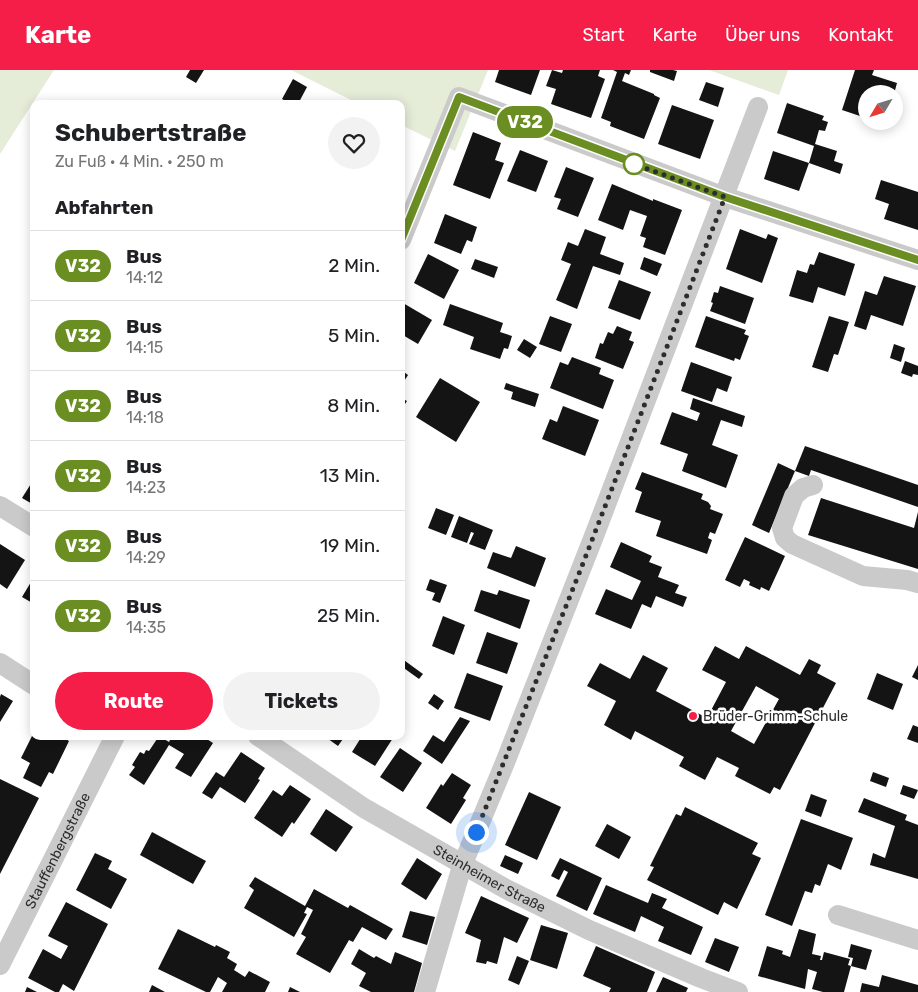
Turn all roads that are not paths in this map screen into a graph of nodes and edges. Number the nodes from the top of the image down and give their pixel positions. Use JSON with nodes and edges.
{"nodes":[{"id":1,"x":758,"y":107,"type":"dead end"},
{"id":2,"x":725,"y":197,"type":"junction"},
{"id":3,"x":405,"y":227,"type":"edge"},
{"id":4,"x":918,"y":260,"type":"edge"},
{"id":5,"x":813,"y":485,"type":"dead end"},
{"id":6,"x":0,"y":506,"type":"edge"},
{"id":7,"x":30,"y":525,"type":"edge"},
{"id":8,"x":918,"y":583,"type":"edge"},
{"id":9,"x":0,"y":663,"type":"edge"},
{"id":10,"x":30,"y":682,"type":"edge"},
{"id":11,"x":112,"y":740,"type":"edge"},
{"id":12,"x":264,"y":740,"type":"edge"},
{"id":13,"x":462,"y":866,"type":"junction"},
{"id":14,"x":838,"y":915,"type":"dead end"},
{"id":15,"x":918,"y":940,"type":"edge"},
{"id":16,"x":0,"y":965,"type":"edge"},
{"id":17,"x":425,"y":992,"type":"edge"},
{"id":18,"x":738,"y":992,"type":"edge"}],
"edges":[{"from":1,"to":2,"type":"street"},
{"from":2,"to":3,"type":"street"},
{"from":2,"to":4,"type":"street"},
{"from":2,"to":13,"type":"street"},
{"from":5,"to":8,"type":"street"},
{"from":6,"to":7,"type":"street"},
{"from":9,"to":10,"type":"street"},
{"from":11,"to":16,"type":"street","name":"Stauffenbergstraße"},
{"from":12,"to":13,"type":"street","name":"Steinheimer Straße"},
{"from":13,"to":17,"type":"street"},
{"from":13,"to":18,"type":"street","name":"Steinheimer Straße"},
{"from":14,"to":15,"type":"street"}]}
